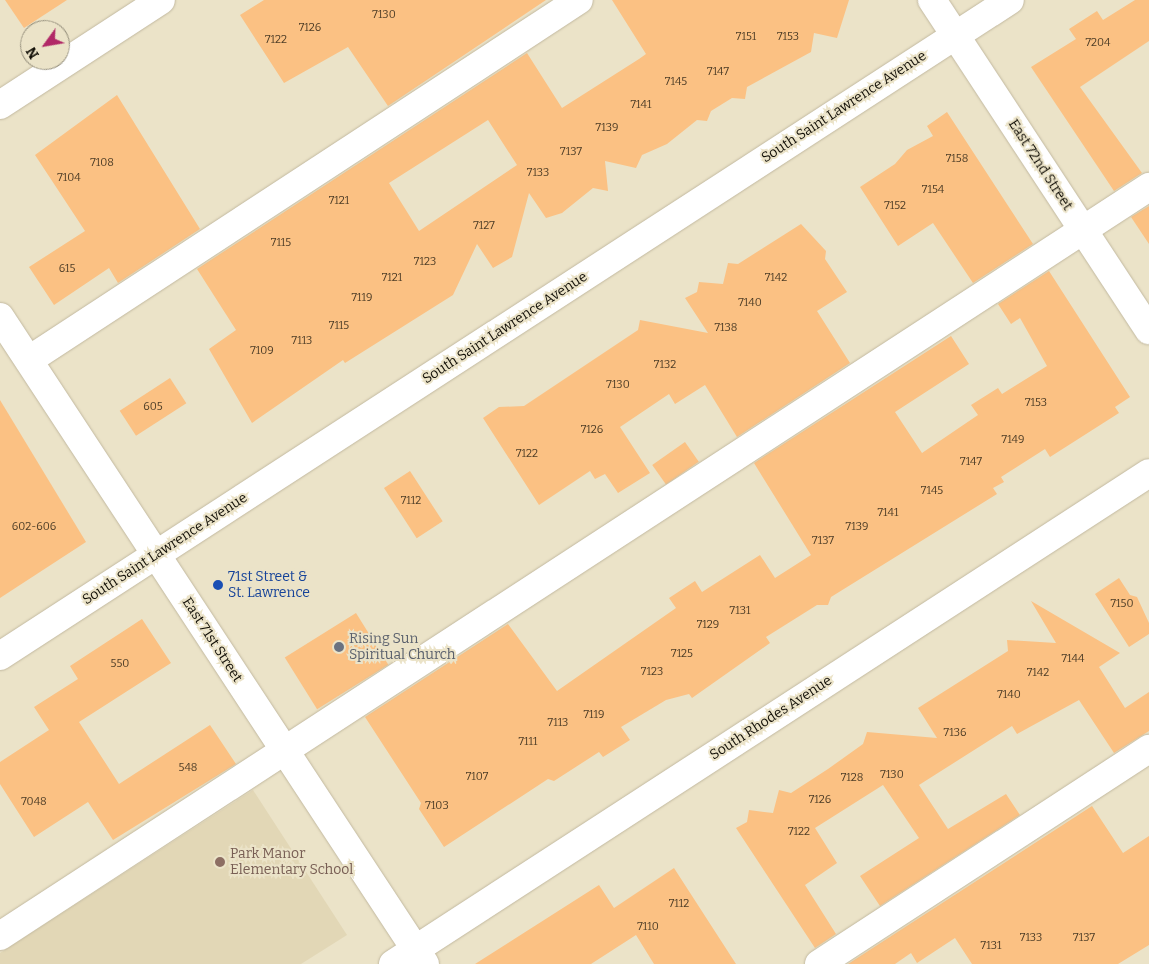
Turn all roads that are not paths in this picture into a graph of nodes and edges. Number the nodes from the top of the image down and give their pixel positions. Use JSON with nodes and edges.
{"nodes":[{"id":1,"x":161,"y":0,"type":"edge"},
{"id":2,"x":579,"y":0,"type":"edge"},
{"id":3,"x":932,"y":0,"type":"edge"},
{"id":4,"x":1010,"y":0,"type":"edge"},
{"id":5,"x":954,"y":36,"type":"junction"},
{"id":6,"x":0,"y":105,"type":"edge"},
{"id":7,"x":1149,"y":187,"type":"edge"},
{"id":8,"x":1083,"y":230,"type":"junction"},
{"id":9,"x":0,"y":317,"type":"edge"},
{"id":10,"x":1149,"y":330,"type":"edge"},
{"id":11,"x":28,"y":360,"type":"junction"},
{"id":12,"x":1149,"y":473,"type":"edge"},
{"id":13,"x":156,"y":554,"type":"junction"},
{"id":14,"x":0,"y":656,"type":"edge"},
{"id":15,"x":284,"y":749,"type":"junction"},
{"id":16,"x":1149,"y":749,"type":"edge"},
{"id":17,"x":0,"y":936,"type":"edge"},
{"id":18,"x":411,"y":959,"type":"edge"},
{"id":19,"x":819,"y":964,"type":"edge"}],
"edges":[{"from":1,"to":6,"type":"street"},
{"from":2,"to":11,"type":"street"},
{"from":3,"to":5,"type":"street","name":"East 72nd Street"},
{"from":4,"to":5,"type":"street","name":"South Saint Lawrence Avenue"},
{"from":5,"to":8,"type":"street","name":"East 72nd Street"},
{"from":5,"to":13,"type":"street","name":"South Saint Lawrence Avenue"},
{"from":7,"to":8,"type":"street"},
{"from":8,"to":10,"type":"street","name":"East 72nd Street"},
{"from":8,"to":15,"type":"street"},
{"from":9,"to":11,"type":"street","name":"East 71st Street"},
{"from":11,"to":13,"type":"street","name":"East 71st Street"},
{"from":12,"to":18,"type":"street","name":"South Rhodes Avenue"},
{"from":13,"to":14,"type":"street","name":"South Saint Lawrence Avenue"},
{"from":13,"to":15,"type":"street","name":"East 71st Street"},
{"from":15,"to":17,"type":"street"},
{"from":15,"to":18,"type":"street","name":"East 71st Street"},
{"from":16,"to":19,"type":"street"}]}
